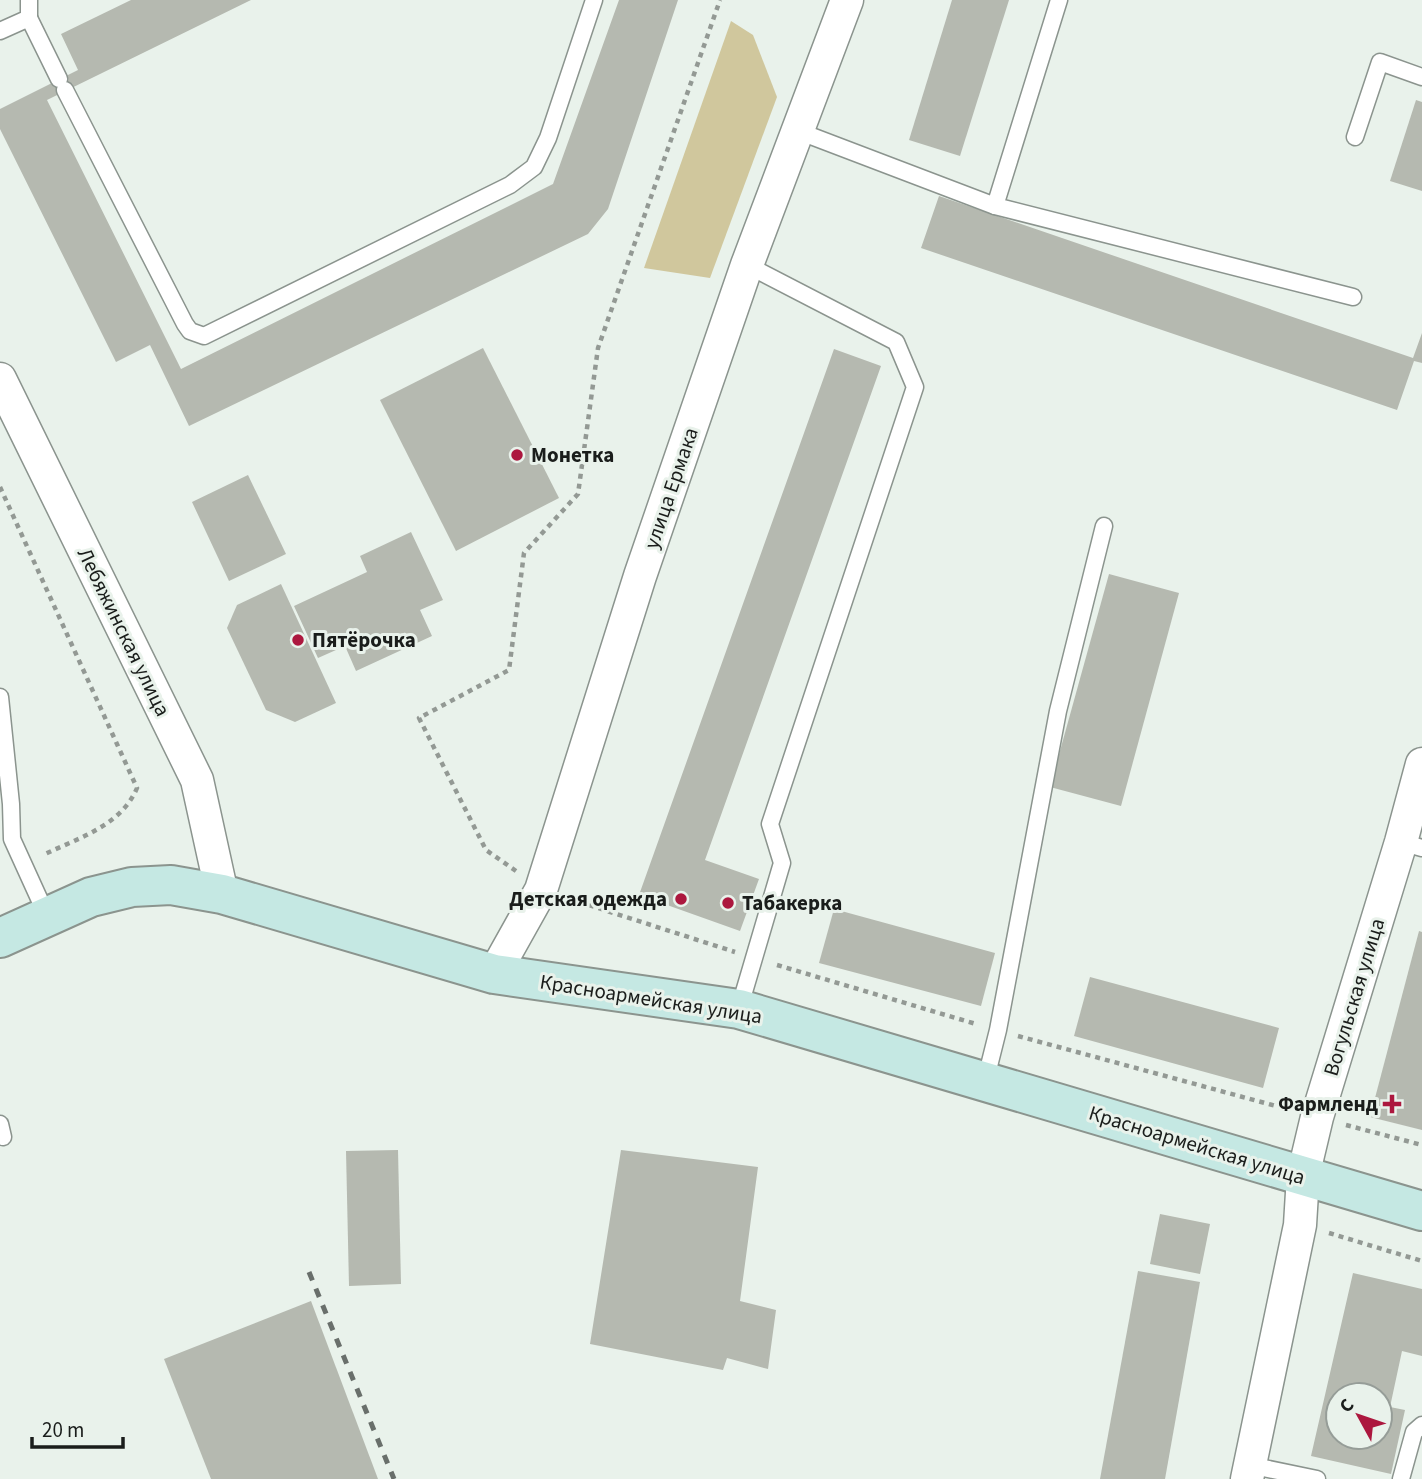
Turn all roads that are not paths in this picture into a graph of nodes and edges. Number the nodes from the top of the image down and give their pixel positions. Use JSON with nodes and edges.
{"nodes":[{"id":1,"x":29,"y":0,"type":"edge"},
{"id":2,"x":594,"y":0,"type":"edge"},
{"id":3,"x":847,"y":0,"type":"edge"},
{"id":4,"x":1059,"y":0,"type":"edge"},
{"id":5,"x":29,"y":18,"type":"junction"},
{"id":6,"x":0,"y":31,"type":"edge"},
{"id":7,"x":1422,"y":76,"type":"edge"},
{"id":8,"x":797,"y":131,"type":"junction"},
{"id":9,"x":1355,"y":137,"type":"dead end"},
{"id":10,"x":995,"y":206,"type":"junction"},
{"id":11,"x":747,"y":265,"type":"junction"},
{"id":12,"x":1353,"y":297,"type":"dead end"},
{"id":13,"x":0,"y":379,"type":"edge"},
{"id":14,"x":1104,"y":526,"type":"dead end"},
{"id":15,"x":0,"y":697,"type":"edge"},
{"id":16,"x":1422,"y":764,"type":"edge"},
{"id":17,"x":1412,"y":845,"type":"edge"},
{"id":18,"x":222,"y":894,"type":"junction"},
{"id":19,"x":47,"y":916,"type":"junction"},
{"id":20,"x":0,"y":938,"type":"edge"},
{"id":21,"x":494,"y":974,"type":"junction"},
{"id":22,"x":739,"y":1009,"type":"junction"},
{"id":23,"x":985,"y":1082,"type":"junction"},
{"id":24,"x":1303,"y":1176,"type":"junction"},
{"id":25,"x":1422,"y":1211,"type":"edge"},
{"id":26,"x":1422,"y":1425,"type":"edge"},
{"id":27,"x":1248,"y":1472,"type":"edge"},
{"id":28,"x":1317,"y":1479,"type":"edge"},
{"id":29,"x":1401,"y":1479,"type":"edge"}],
"edges":[{"from":1,"to":5,"type":"lane"},
{"from":2,"to":5,"type":"lane"},
{"from":3,"to":8,"type":"street","name":"улица Ермака"},
{"from":4,"to":10,"type":"lane"},
{"from":5,"to":6,"type":"lane"},
{"from":7,"to":9,"type":"lane"},
{"from":8,"to":10,"type":"lane"},
{"from":8,"to":11,"type":"street","name":"улица Ермака"},
{"from":10,"to":12,"type":"lane"},
{"from":11,"to":21,"type":"street","name":"улица Ермака"},
{"from":11,"to":22,"type":"lane"},
{"from":13,"to":18,"type":"street","name":"Лебяжинская улица"},
{"from":14,"to":23,"type":"lane"},
{"from":15,"to":19,"type":"lane"},
{"from":16,"to":17,"type":"street","name":"Вогульская улица"},
{"from":17,"to":24,"type":"street","name":"Вогульская улица"},
{"from":18,"to":19,"type":"street","name":"Красноармейская улица"},
{"from":18,"to":21,"type":"street","name":"Красноармейская улица"},
{"from":19,"to":20,"type":"street","name":"Красноармейская улица"},
{"from":21,"to":22,"type":"street","name":"Красноармейская улица"},
{"from":22,"to":23,"type":"street","name":"Красноармейская улица"},
{"from":23,"to":24,"type":"street","name":"Красноармейская улица"},
{"from":24,"to":25,"type":"street","name":"Красноармейская улица"},
{"from":24,"to":27,"type":"street","name":"Вогульская улица"},
{"from":26,"to":29,"type":"lane"},
{"from":27,"to":28,"type":"lane"}]}
